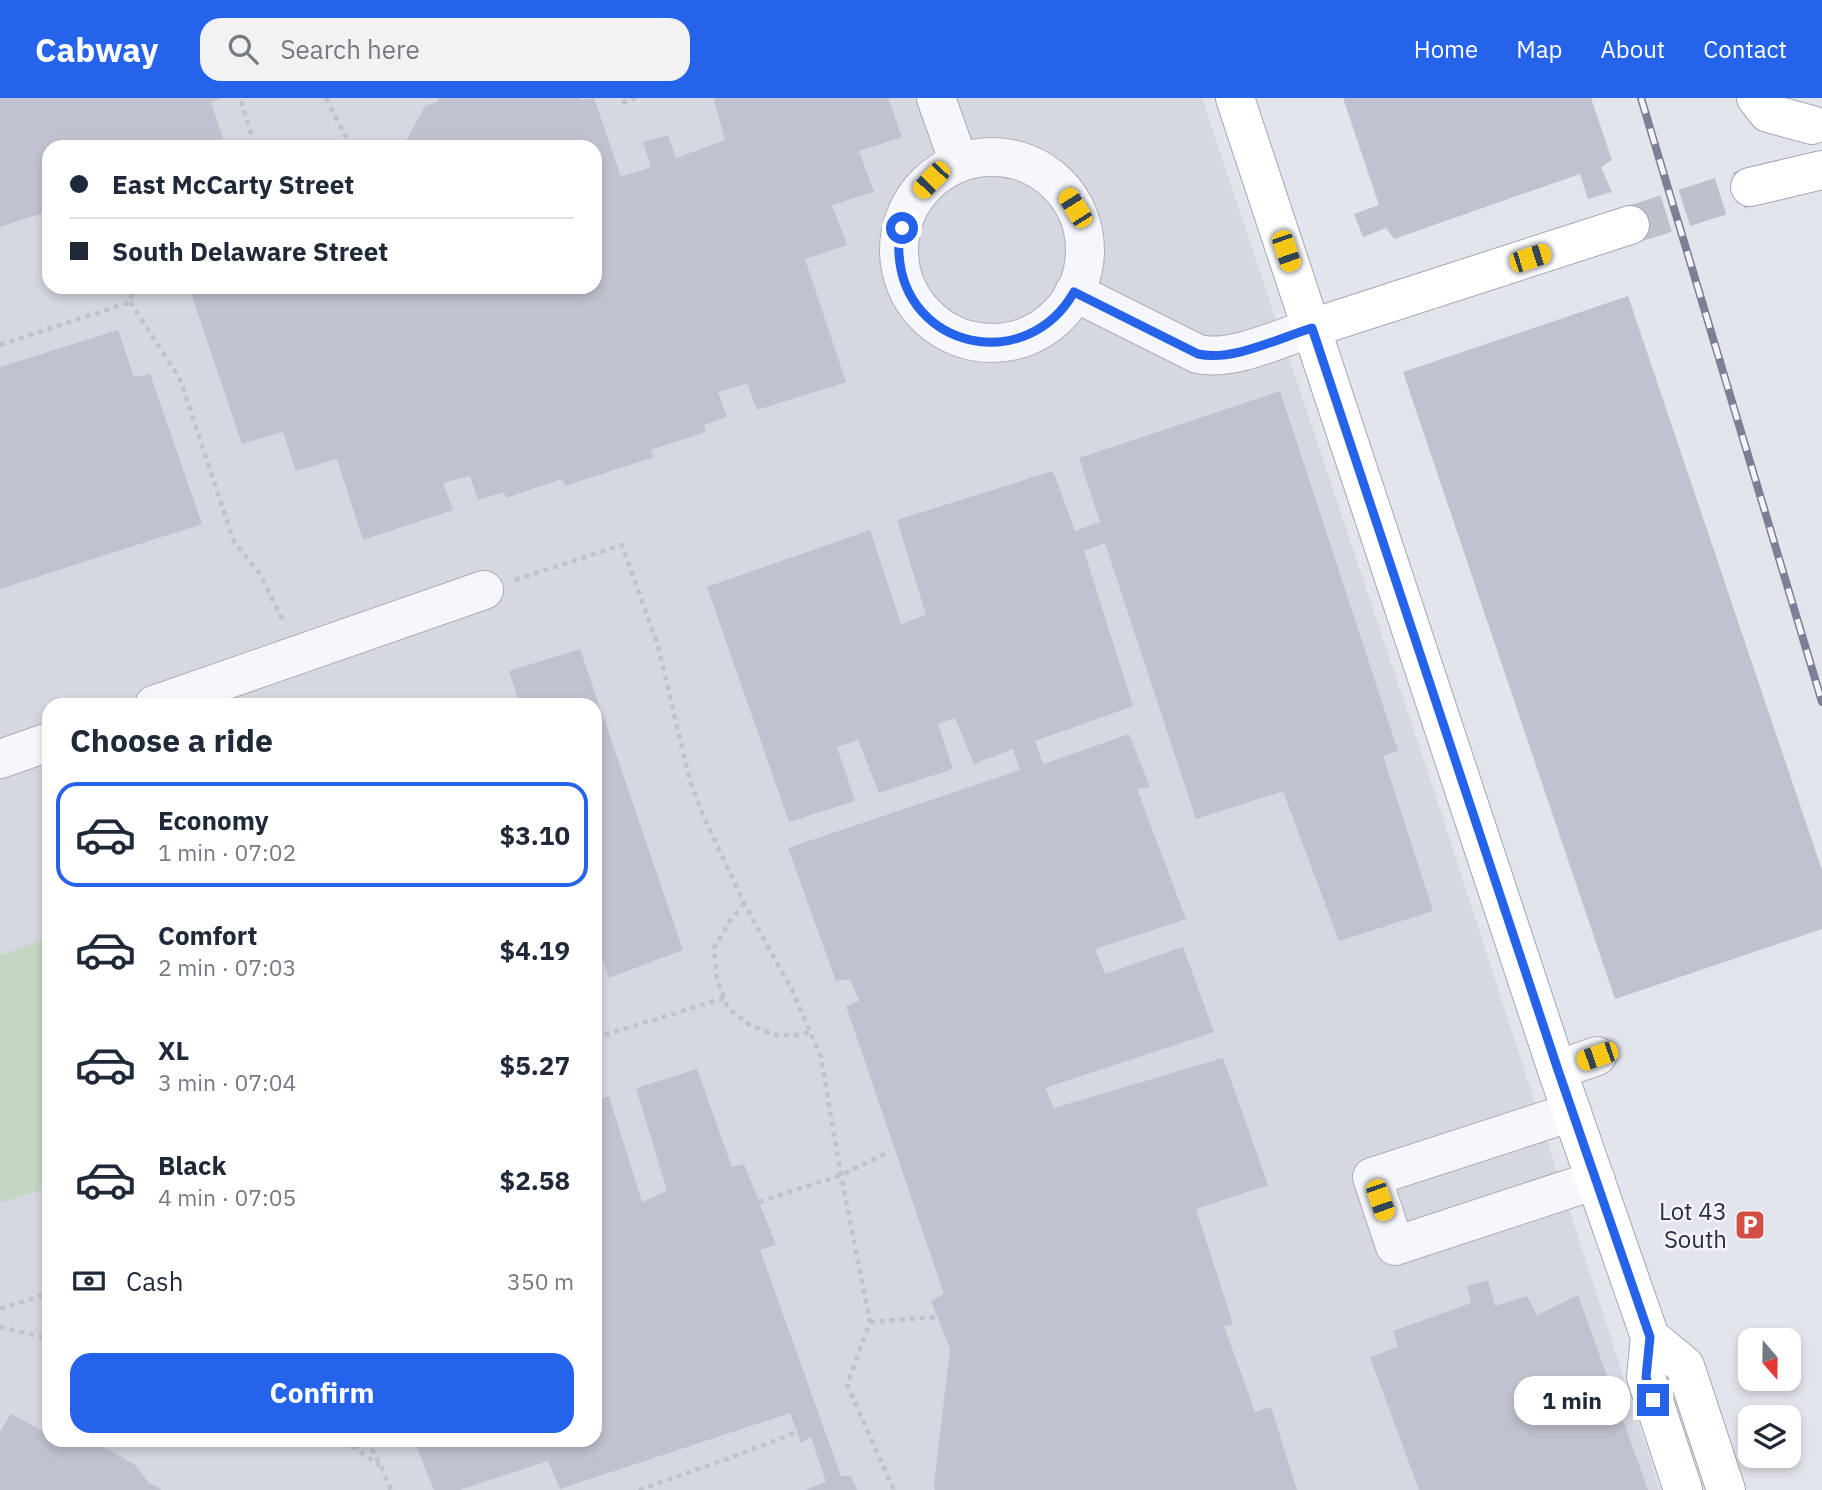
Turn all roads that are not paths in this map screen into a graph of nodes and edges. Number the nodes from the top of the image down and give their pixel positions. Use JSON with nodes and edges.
{"nodes":[{"id":1,"x":936,"y":98,"type":"edge"},
{"id":2,"x":1235,"y":98,"type":"edge"},
{"id":3,"x":1756,"y":98,"type":"edge"},
{"id":4,"x":1813,"y":120,"type":"edge"},
{"id":5,"x":959,"y":163,"type":"junction"},
{"id":6,"x":1822,"y":170,"type":"edge"},
{"id":7,"x":1749,"y":187,"type":"tunnel mouth"},
{"id":8,"x":1630,"y":225,"type":"tunnel mouth"},
{"id":9,"x":1074,"y":292,"type":"junction"},
{"id":10,"x":1312,"y":328,"type":"junction"},
{"id":11,"x":484,"y":590,"type":"road end"},
{"id":12,"x":173,"y":698,"type":"edge"},
{"id":13,"x":42,"y":744,"type":"edge"},
{"id":14,"x":0,"y":759,"type":"edge"},
{"id":15,"x":1597,"y":1056,"type":"dead end"},
{"id":16,"x":1558,"y":1070,"type":"junction"},
{"id":17,"x":1572,"y":1112,"type":"junction"},
{"id":18,"x":1595,"y":1180,"type":"junction"},
{"id":19,"x":1650,"y":1337,"type":"junction"},
{"id":20,"x":1683,"y":1490,"type":"edge"},
{"id":21,"x":1726,"y":1490,"type":"edge"}],
"edges":[{"from":1,"to":5,"type":"street"},
{"from":2,"to":10,"type":"main road"},
{"from":3,"to":4,"type":"main road"},
{"from":5,"to":9,"type":"street"},
{"from":5,"to":9,"type":"street"},
{"from":6,"to":7,"type":"main road"},
{"from":8,"to":10,"type":"main road"},
{"from":9,"to":10,"type":"street"},
{"from":10,"to":16,"type":"main road"},
{"from":11,"to":12,"type":"street"},
{"from":13,"to":14,"type":"street"},
{"from":15,"to":16,"type":"street"},
{"from":16,"to":17,"type":"main road"},
{"from":17,"to":18,"type":"main road"},
{"from":17,"to":18,"type":"street"},
{"from":18,"to":19,"type":"main road"},
{"from":19,"to":20,"type":"main road"},
{"from":19,"to":21,"type":"main road"}]}
